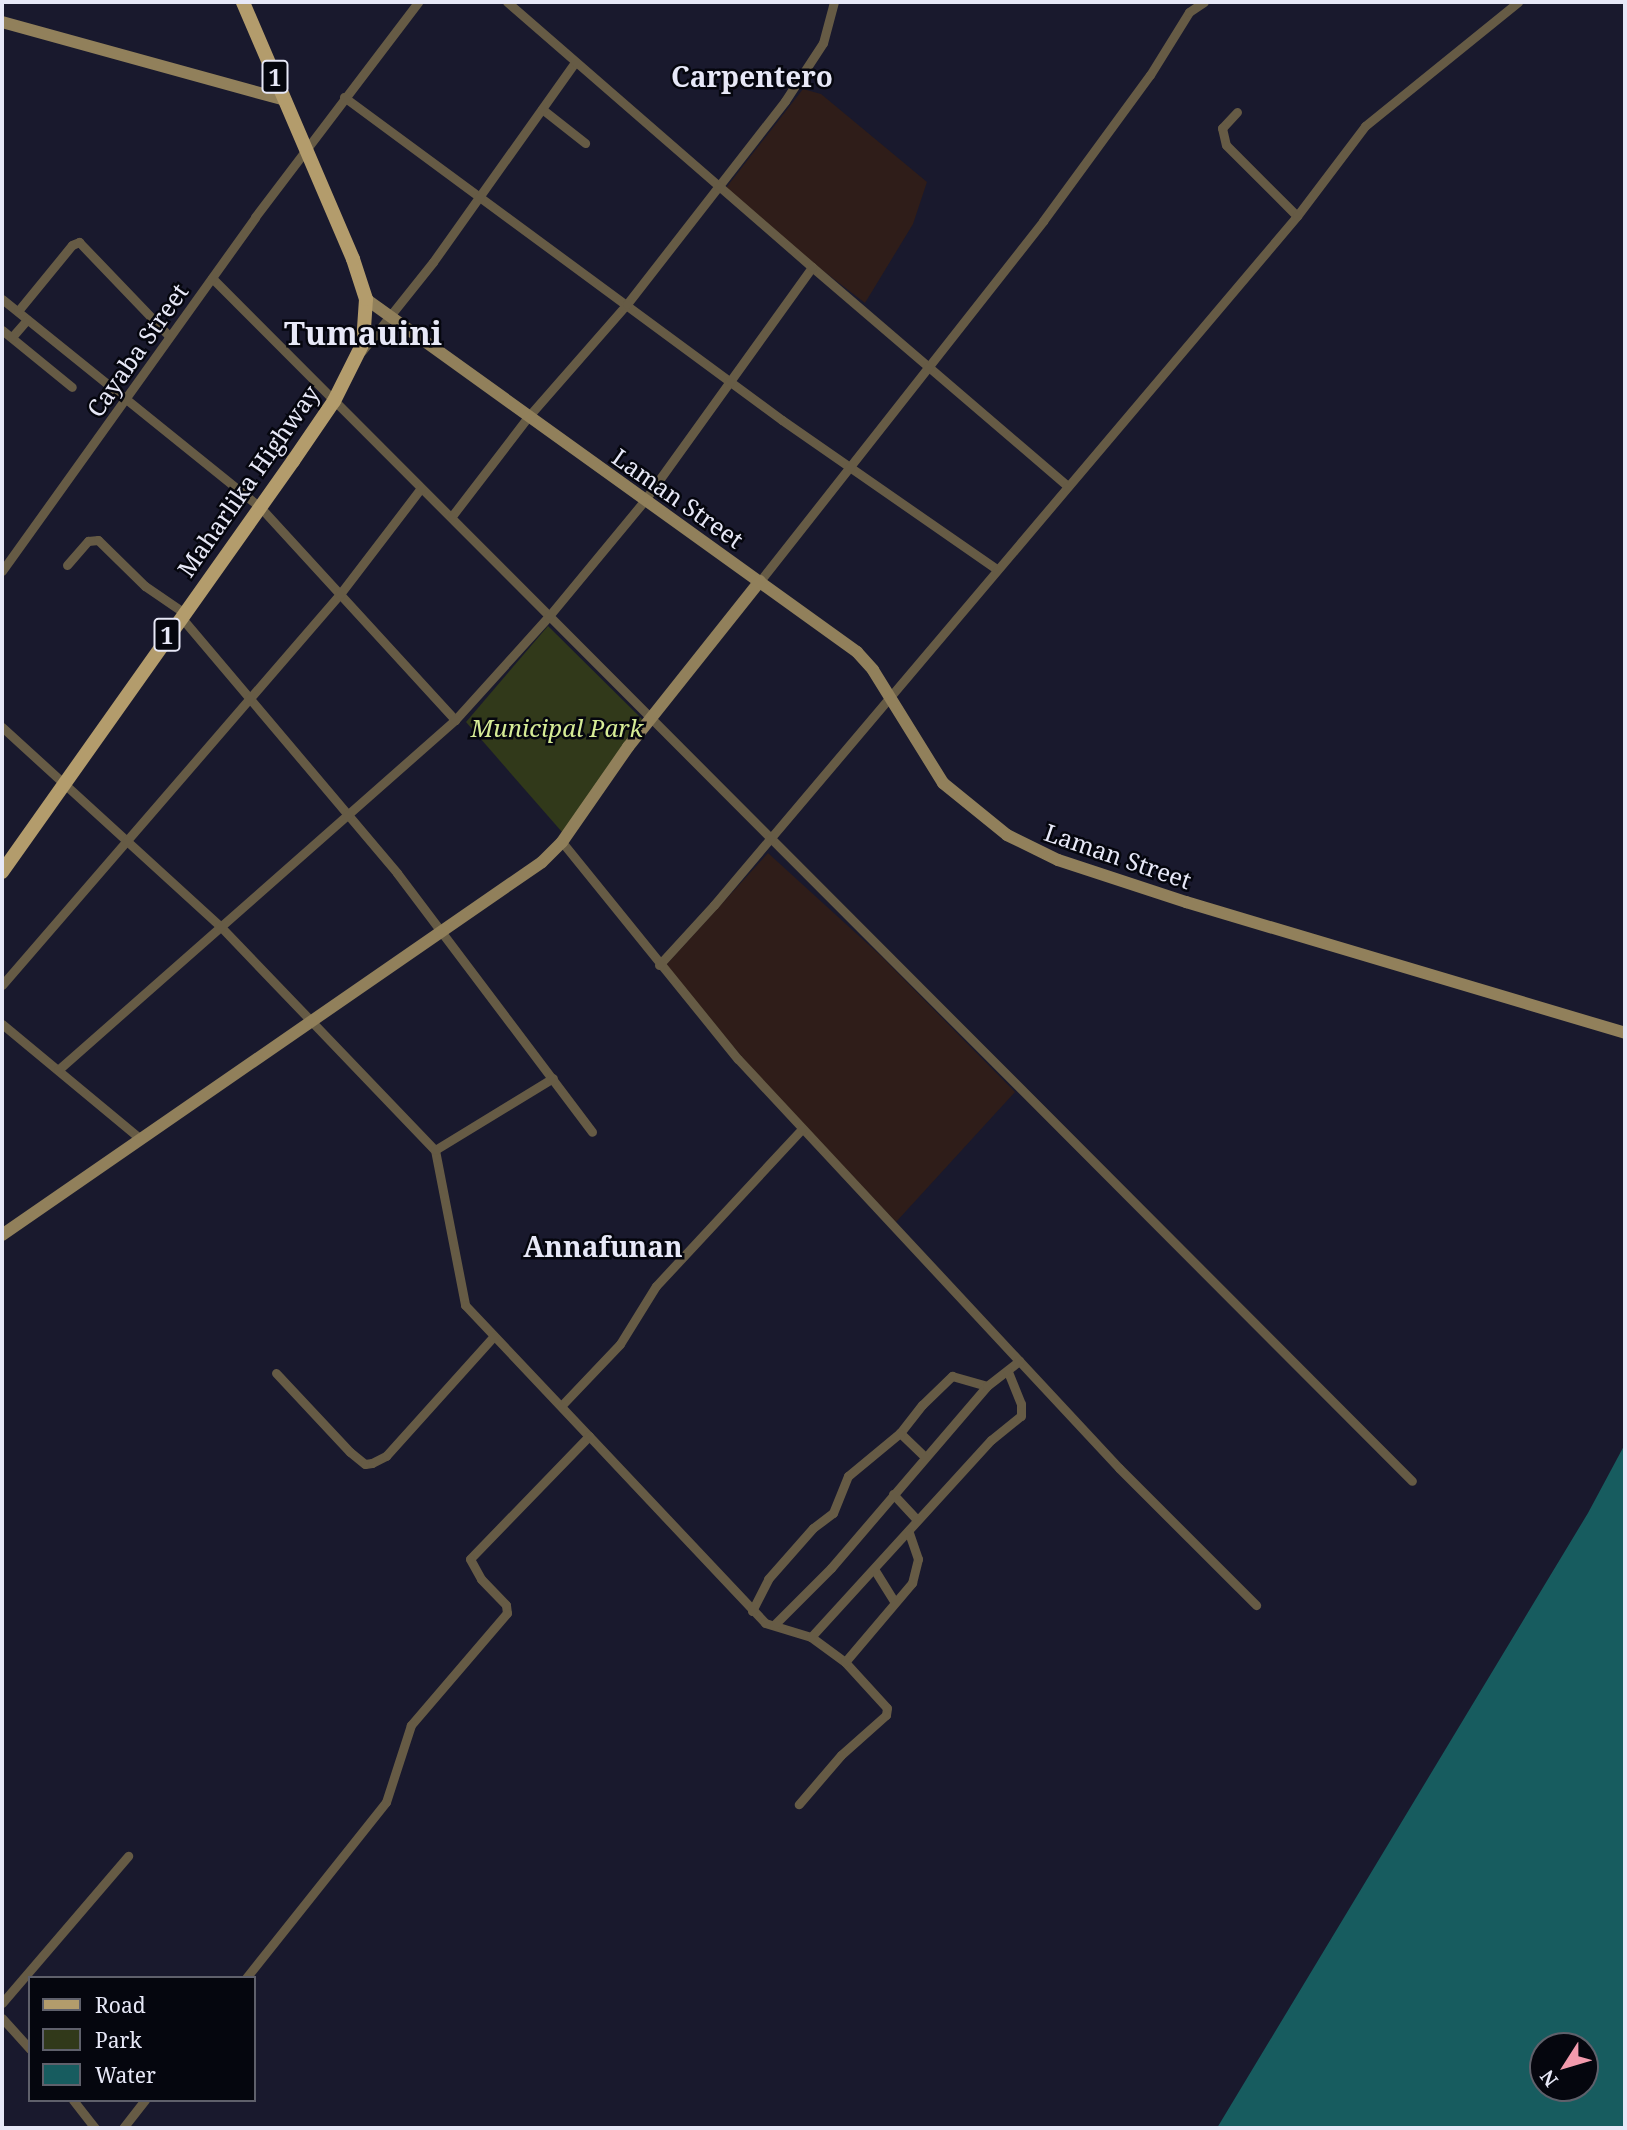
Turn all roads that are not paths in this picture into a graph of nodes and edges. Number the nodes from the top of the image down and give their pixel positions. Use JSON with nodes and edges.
{"nodes":[{"id":1,"x":243,"y":2,"type":"edge"},
{"id":2,"x":418,"y":2,"type":"edge"},
{"id":3,"x":506,"y":2,"type":"edge"},
{"id":4,"x":834,"y":2,"type":"edge"},
{"id":5,"x":1204,"y":2,"type":"edge"},
{"id":6,"x":1518,"y":2,"type":"edge"},
{"id":7,"x":2,"y":22,"type":"edge"},
{"id":8,"x":575,"y":62,"type":"junction"},
{"id":9,"x":344,"y":97,"type":"junction"},
{"id":10,"x":285,"y":100,"type":"junction"},
{"id":11,"x":542,"y":109,"type":"junction"},
{"id":12,"x":1237,"y":112,"type":"dead end"},
{"id":13,"x":585,"y":143,"type":"dead end"},
{"id":14,"x":307,"y":153,"type":"junction"},
{"id":15,"x":718,"y":189,"type":"junction"},
{"id":16,"x":481,"y":195,"type":"junction"},
{"id":17,"x":1297,"y":216,"type":"junction"},
{"id":18,"x":812,"y":267,"type":"junction"},
{"id":19,"x":212,"y":278,"type":"junction"},
{"id":20,"x":2,"y":299,"type":"edge"},
{"id":21,"x":366,"y":299,"type":"junction"},
{"id":22,"x":627,"y":304,"type":"junction"},
{"id":23,"x":18,"y":311,"type":"junction"},
{"id":24,"x":390,"y":318,"type":"junction"},
{"id":25,"x":27,"y":320,"type":"junction"},
{"id":26,"x":2,"y":330,"type":"edge"},
{"id":27,"x":169,"y":336,"type":"junction"},
{"id":28,"x":12,"y":337,"type":"junction"},
{"id":29,"x":359,"y":355,"type":"junction"},
{"id":30,"x":931,"y":366,"type":"junction"},
{"id":31,"x":730,"y":380,"type":"junction"},
{"id":32,"x":72,"y":387,"type":"dead end"},
{"id":33,"x":126,"y":398,"type":"junction"},
{"id":34,"x":334,"y":401,"type":"junction"},
{"id":35,"x":528,"y":417,"type":"junction"},
{"id":36,"x":848,"y":468,"type":"junction"},
{"id":37,"x":1066,"y":485,"type":"junction"},
{"id":38,"x":421,"y":488,"type":"junction"},
{"id":39,"x":644,"y":501,"type":"junction"},
{"id":40,"x":260,"y":507,"type":"junction"},
{"id":41,"x":452,"y":516,"type":"junction"},
{"id":42,"x":67,"y":565,"type":"dead end"},
{"id":43,"x":995,"y":568,"type":"junction"},
{"id":44,"x":2,"y":571,"type":"edge"},
{"id":45,"x":760,"y":581,"type":"junction"},
{"id":46,"x":340,"y":594,"type":"junction"},
{"id":47,"x":181,"y":614,"type":"junction"},
{"id":48,"x":550,"y":616,"type":"junction"},
{"id":49,"x":887,"y":695,"type":"junction"},
{"id":50,"x":250,"y":700,"type":"junction"},
{"id":51,"x":653,"y":717,"type":"junction"},
{"id":52,"x":454,"y":720,"type":"junction"},
{"id":53,"x":2,"y":727,"type":"edge"},
{"id":54,"x":66,"y":784,"type":"junction"},
{"id":55,"x":346,"y":814,"type":"junction"},
{"id":56,"x":125,"y":837,"type":"junction"},
{"id":57,"x":771,"y":838,"type":"junction"},
{"id":58,"x":562,"y":842,"type":"junction"},
{"id":59,"x":2,"y":872,"type":"edge"},
{"id":60,"x":220,"y":927,"type":"junction"},
{"id":61,"x":439,"y":931,"type":"junction"},
{"id":62,"x":659,"y":965,"type":"junction"},
{"id":63,"x":2,"y":985,"type":"edge"},
{"id":64,"x":313,"y":1021,"type":"junction"},
{"id":65,"x":2,"y":1024,"type":"edge"},
{"id":66,"x":1625,"y":1033,"type":"edge"},
{"id":67,"x":58,"y":1070,"type":"junction"},
{"id":68,"x":553,"y":1077,"type":"junction"},
{"id":69,"x":802,"y":1129,"type":"junction"},
{"id":70,"x":592,"y":1132,"type":"dead end"},
{"id":71,"x":138,"y":1137,"type":"junction"},
{"id":72,"x":435,"y":1150,"type":"junction"},
{"id":73,"x":2,"y":1235,"type":"edge"},
{"id":74,"x":494,"y":1336,"type":"junction"},
{"id":75,"x":1019,"y":1361,"type":"junction"},
{"id":76,"x":1007,"y":1372,"type":"junction"},
{"id":77,"x":276,"y":1373,"type":"dead end"},
{"id":78,"x":986,"y":1386,"type":"junction"},
{"id":79,"x":562,"y":1405,"type":"junction"},
{"id":80,"x":900,"y":1433,"type":"junction"},
{"id":81,"x":589,"y":1436,"type":"junction"},
{"id":82,"x":925,"y":1457,"type":"junction"},
{"id":83,"x":1412,"y":1481,"type":"dead end"},
{"id":84,"x":893,"y":1494,"type":"junction"},
{"id":85,"x":917,"y":1520,"type":"junction"},
{"id":86,"x":909,"y":1533,"type":"junction"},
{"id":87,"x":874,"y":1569,"type":"junction"},
{"id":88,"x":895,"y":1602,"type":"junction"},
{"id":89,"x":1256,"y":1605,"type":"dead end"},
{"id":90,"x":752,"y":1611,"type":"junction"},
{"id":91,"x":774,"y":1625,"type":"junction"},
{"id":92,"x":811,"y":1637,"type":"junction"},
{"id":93,"x":845,"y":1662,"type":"junction"},
{"id":94,"x":799,"y":1804,"type":"dead end"},
{"id":95,"x":128,"y":1856,"type":"dead end"},
{"id":96,"x":248,"y":1976,"type":"edge"},
{"id":97,"x":2,"y":2003,"type":"edge"},
{"id":98,"x":2,"y":2018,"type":"edge"},
{"id":99,"x":28,"y":2047,"type":"edge"},
{"id":100,"x":75,"y":2102,"type":"edge"},
{"id":101,"x":143,"y":2102,"type":"edge"},
{"id":102,"x":95,"y":2128,"type":"edge"},
{"id":103,"x":123,"y":2128,"type":"edge"}],
"edges":[{"from":1,"to":10,"type":"main road","name":"Maharlika Highway","number":"1"},
{"from":2,"to":9,"type":"street","name":"Cayaba Street"},
{"from":3,"to":8,"type":"street"},
{"from":4,"to":15,"type":"street"},
{"from":5,"to":30,"type":"street"},
{"from":6,"to":17,"type":"street"},
{"from":7,"to":10,"type":"main road"},
{"from":8,"to":11,"type":"street"},
{"from":8,"to":15,"type":"street"},
{"from":9,"to":14,"type":"street","name":"Cayaba Street"},
{"from":9,"to":16,"type":"street"},
{"from":10,"to":14,"type":"main road","name":"Maharlika Highway","number":"1"},
{"from":11,"to":13,"type":"street"},
{"from":11,"to":16,"type":"street"},
{"from":12,"to":17,"type":"street"},
{"from":14,"to":19,"type":"street","name":"Cayaba Street"},
{"from":14,"to":21,"type":"main road","name":"Maharlika Highway","number":"1"},
{"from":15,"to":18,"type":"street"},
{"from":15,"to":22,"type":"street"},
{"from":16,"to":22,"type":"street"},
{"from":16,"to":24,"type":"street"},
{"from":17,"to":37,"type":"street"},
{"from":18,"to":30,"type":"street"},
{"from":18,"to":31,"type":"street"},
{"from":19,"to":27,"type":"street","name":"Cayaba Street"},
{"from":19,"to":34,"type":"street"},
{"from":20,"to":23,"type":"street"},
{"from":21,"to":24,"type":"main road","name":"Laman Street"},
{"from":21,"to":29,"type":"main road","name":"Maharlika Highway","number":"1"},
{"from":22,"to":31,"type":"street"},
{"from":22,"to":35,"type":"street"},
{"from":23,"to":25,"type":"street"},
{"from":23,"to":27,"type":"street"},
{"from":24,"to":29,"type":"street"},
{"from":24,"to":35,"type":"main road","name":"Laman Street"},
{"from":25,"to":28,"type":"street"},
{"from":25,"to":33,"type":"street"},
{"from":26,"to":28,"type":"street"},
{"from":27,"to":33,"type":"street","name":"Cayaba Street"},
{"from":28,"to":32,"type":"street"},
{"from":29,"to":34,"type":"main road","name":"Maharlika Highway","number":"1"},
{"from":30,"to":36,"type":"street"},
{"from":30,"to":37,"type":"street"},
{"from":31,"to":36,"type":"street"},
{"from":31,"to":39,"type":"street"},
{"from":33,"to":40,"type":"street"},
{"from":33,"to":44,"type":"street","name":"Cayaba Street"},
{"from":34,"to":38,"type":"street"},
{"from":34,"to":40,"type":"main road","name":"Maharlika Highway","number":"1"},
{"from":35,"to":39,"type":"main road","name":"Laman Street"},
{"from":35,"to":41,"type":"street"},
{"from":36,"to":43,"type":"street"},
{"from":36,"to":45,"type":"street"},
{"from":37,"to":43,"type":"street"},
{"from":38,"to":41,"type":"street"},
{"from":38,"to":46,"type":"street"},
{"from":39,"to":45,"type":"main road","name":"Laman Street"},
{"from":39,"to":48,"type":"street"},
{"from":40,"to":46,"type":"street"},
{"from":40,"to":47,"type":"main road","name":"Maharlika Highway","number":"1"},
{"from":41,"to":48,"type":"street"},
{"from":42,"to":47,"type":"street"},
{"from":43,"to":49,"type":"street"},
{"from":45,"to":49,"type":"main road","name":"Laman Street"},
{"from":45,"to":51,"type":"main road"},
{"from":46,"to":50,"type":"street"},
{"from":46,"to":52,"type":"street"},
{"from":47,"to":50,"type":"street"},
{"from":47,"to":54,"type":"main road","name":"Maharlika Highway","number":"1"},
{"from":48,"to":51,"type":"street"},
{"from":48,"to":52,"type":"street"},
{"from":49,"to":57,"type":"street"},
{"from":49,"to":66,"type":"main road","name":"Laman Street"},
{"from":50,"to":55,"type":"street"},
{"from":50,"to":56,"type":"street"},
{"from":51,"to":57,"type":"street"},
{"from":51,"to":58,"type":"main road"},
{"from":52,"to":55,"type":"street"},
{"from":53,"to":54,"type":"street"},
{"from":54,"to":56,"type":"street"},
{"from":54,"to":59,"type":"main road","name":"Maharlika Highway","number":"1"},
{"from":55,"to":60,"type":"street"},
{"from":55,"to":61,"type":"street"},
{"from":56,"to":60,"type":"street"},
{"from":56,"to":63,"type":"street"},
{"from":57,"to":62,"type":"street"},
{"from":57,"to":83,"type":"street"},
{"from":58,"to":61,"type":"main road"},
{"from":58,"to":62,"type":"street"},
{"from":60,"to":64,"type":"street"},
{"from":60,"to":67,"type":"street"},
{"from":61,"to":64,"type":"main road"},
{"from":61,"to":68,"type":"street"},
{"from":62,"to":69,"type":"street"},
{"from":64,"to":71,"type":"main road"},
{"from":64,"to":72,"type":"street"},
{"from":65,"to":67,"type":"street"},
{"from":67,"to":71,"type":"street"},
{"from":68,"to":70,"type":"street"},
{"from":68,"to":72,"type":"street"},
{"from":69,"to":75,"type":"street"},
{"from":69,"to":79,"type":"street"},
{"from":71,"to":73,"type":"main road"},
{"from":72,"to":74,"type":"street"},
{"from":74,"to":77,"type":"street"},
{"from":74,"to":79,"type":"street"},
{"from":75,"to":76,"type":"street"},
{"from":75,"to":89,"type":"street"},
{"from":76,"to":78,"type":"street"},
{"from":76,"to":85,"type":"street"},
{"from":78,"to":80,"type":"street"},
{"from":78,"to":82,"type":"street"},
{"from":79,"to":81,"type":"street"},
{"from":80,"to":82,"type":"street"},
{"from":80,"to":90,"type":"street"},
{"from":81,"to":90,"type":"street"},
{"from":81,"to":96,"type":"street"},
{"from":82,"to":84,"type":"street"},
{"from":84,"to":85,"type":"street"},
{"from":84,"to":91,"type":"street"},
{"from":85,"to":86,"type":"street"},
{"from":86,"to":87,"type":"street"},
{"from":86,"to":88,"type":"street"},
{"from":87,"to":88,"type":"street"},
{"from":87,"to":92,"type":"street"},
{"from":88,"to":93,"type":"street"},
{"from":90,"to":91,"type":"street"},
{"from":91,"to":92,"type":"street"},
{"from":92,"to":93,"type":"street"},
{"from":93,"to":94,"type":"street"},
{"from":95,"to":97,"type":"street"},
{"from":98,"to":99,"type":"street"},
{"from":100,"to":102,"type":"street"},
{"from":101,"to":103,"type":"street"}]}
